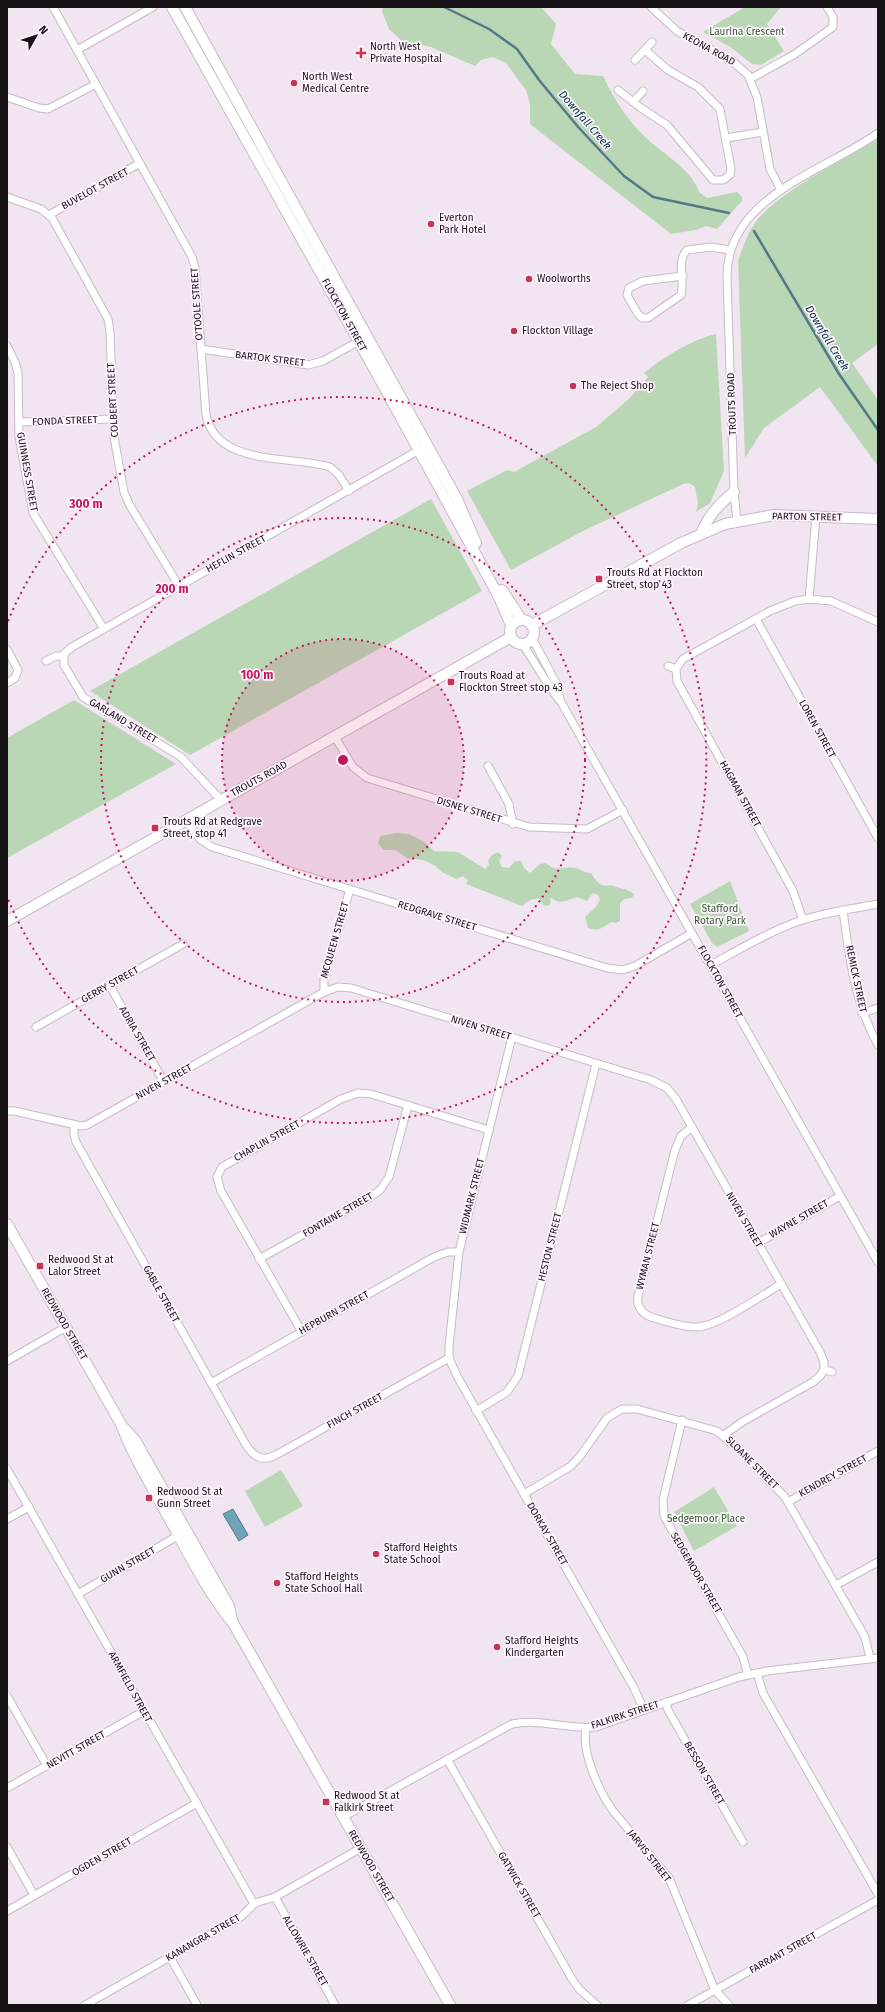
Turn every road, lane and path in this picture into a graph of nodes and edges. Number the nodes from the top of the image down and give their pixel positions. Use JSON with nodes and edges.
{"nodes":[{"id":1,"x":53,"y":7,"type":"edge"},
{"id":2,"x":153,"y":7,"type":"edge"},
{"id":3,"x":172,"y":7,"type":"edge"},
{"id":4,"x":185,"y":7,"type":"edge"},
{"id":5,"x":650,"y":7,"type":"edge"},
{"id":6,"x":827,"y":7,"type":"edge"},
{"id":7,"x":652,"y":42,"type":"dead end"},
{"id":8,"x":77,"y":50,"type":"junction"},
{"id":9,"x":645,"y":50,"type":"junction"},
{"id":10,"x":635,"y":60,"type":"dead end"},
{"id":11,"x":750,"y":79,"type":"junction"},
{"id":12,"x":96,"y":84,"type":"junction"},
{"id":13,"x":618,"y":90,"type":"dead end"},
{"id":14,"x":643,"y":91,"type":"dead end"},
{"id":15,"x":7,"y":97,"type":"edge"},
{"id":16,"x":633,"y":102,"type":"junction"},
{"id":17,"x":763,"y":132,"type":"junction"},
{"id":18,"x":878,"y":133,"type":"edge"},
{"id":19,"x":726,"y":138,"type":"junction"},
{"id":20,"x":140,"y":163,"type":"junction"},
{"id":21,"x":781,"y":190,"type":"junction"},
{"id":22,"x":7,"y":197,"type":"edge"},
{"id":23,"x":49,"y":215,"type":"junction"},
{"id":24,"x":730,"y":250,"type":"junction"},
{"id":25,"x":682,"y":276,"type":"junction"},
{"id":26,"x":359,"y":341,"type":"junction"},
{"id":27,"x":7,"y":346,"type":"edge"},
{"id":28,"x":201,"y":350,"type":"junction"},
{"id":29,"x":112,"y":419,"type":"junction"},
{"id":30,"x":19,"y":422,"type":"junction"},
{"id":31,"x":423,"y":448,"type":"junction"},
{"id":32,"x":349,"y":491,"type":"junction"},
{"id":33,"x":734,"y":492,"type":"junction"},
{"id":34,"x":816,"y":516,"type":"junction"},
{"id":35,"x":878,"y":519,"type":"edge"},
{"id":36,"x":737,"y":521,"type":"junction"},
{"id":37,"x":702,"y":532,"type":"junction"},
{"id":38,"x":179,"y":586,"type":"junction"},
{"id":39,"x":809,"y":599,"type":"junction"},
{"id":40,"x":756,"y":619,"type":"junction"},
{"id":41,"x":520,"y":620,"type":"junction"},
{"id":42,"x":878,"y":622,"type":"edge"},
{"id":43,"x":511,"y":625,"type":"junction"},
{"id":44,"x":532,"y":625,"type":"junction"},
{"id":45,"x":104,"y":629,"type":"junction"},
{"id":46,"x":511,"y":638,"type":"junction"},
{"id":47,"x":532,"y":638,"type":"junction"},
{"id":48,"x":522,"y":644,"type":"junction"},
{"id":49,"x":7,"y":649,"type":"edge"},
{"id":50,"x":64,"y":656,"type":"junction"},
{"id":51,"x":46,"y":661,"type":"dead end"},
{"id":52,"x":668,"y":666,"type":"dead end"},
{"id":53,"x":676,"y":669,"type":"junction"},
{"id":54,"x":7,"y":684,"type":"edge"},
{"id":55,"x":561,"y":702,"type":"junction"},
{"id":56,"x":335,"y":737,"type":"junction"},
{"id":57,"x":488,"y":766,"type":"dead end"},
{"id":58,"x":221,"y":800,"type":"junction"},
{"id":59,"x":623,"y":810,"type":"junction"},
{"id":60,"x":186,"y":821,"type":"junction"},
{"id":61,"x":513,"y":824,"type":"junction"},
{"id":62,"x":878,"y":838,"type":"edge"},
{"id":63,"x":350,"y":889,"type":"junction"},
{"id":64,"x":878,"y":904,"type":"edge"},
{"id":65,"x":843,"y":910,"type":"junction"},
{"id":66,"x":803,"y":920,"type":"junction"},
{"id":67,"x":7,"y":921,"type":"edge"},
{"id":68,"x":692,"y":933,"type":"junction"},
{"id":69,"x":183,"y":944,"type":"dead end"},
{"id":70,"x":710,"y":965,"type":"junction"},
{"id":71,"x":110,"y":986,"type":"junction"},
{"id":72,"x":324,"y":992,"type":"junction"},
{"id":73,"x":878,"y":1008,"type":"edge"},
{"id":74,"x":862,"y":1012,"type":"junction"},
{"id":75,"x":36,"y":1027,"type":"dead end"},
{"id":76,"x":512,"y":1037,"type":"junction"},
{"id":77,"x":878,"y":1045,"type":"edge"},
{"id":78,"x":596,"y":1064,"type":"junction"},
{"id":79,"x":164,"y":1082,"type":"junction"},
{"id":80,"x":408,"y":1105,"type":"junction"},
{"id":81,"x":7,"y":1111,"type":"edge"},
{"id":82,"x":74,"y":1125,"type":"junction"},
{"id":83,"x":692,"y":1127,"type":"junction"},
{"id":84,"x":489,"y":1130,"type":"junction"},
{"id":85,"x":840,"y":1196,"type":"junction"},
{"id":86,"x":7,"y":1224,"type":"edge"},
{"id":87,"x":758,"y":1243,"type":"junction"},
{"id":88,"x":459,"y":1252,"type":"junction"},
{"id":89,"x":259,"y":1259,"type":"junction"},
{"id":90,"x":878,"y":1262,"type":"edge"},
{"id":91,"x":782,"y":1284,"type":"junction"},
{"id":92,"x":66,"y":1327,"type":"junction"},
{"id":93,"x":302,"y":1332,"type":"junction"},
{"id":94,"x":449,"y":1358,"type":"junction"},
{"id":95,"x":7,"y":1360,"type":"edge"},
{"id":96,"x":824,"y":1369,"type":"junction"},
{"id":97,"x":832,"y":1372,"type":"dead end"},
{"id":98,"x":212,"y":1383,"type":"junction"},
{"id":99,"x":476,"y":1411,"type":"junction"},
{"id":100,"x":682,"y":1420,"type":"junction"},
{"id":101,"x":121,"y":1424,"type":"junction"},
{"id":102,"x":724,"y":1436,"type":"junction"},
{"id":103,"x":878,"y":1451,"type":"edge"},
{"id":104,"x":259,"y":1458,"type":"joint"},
{"id":105,"x":7,"y":1469,"type":"edge"},
{"id":106,"x":524,"y":1494,"type":"junction"},
{"id":107,"x":788,"y":1502,"type":"junction"},
{"id":108,"x":29,"y":1507,"type":"junction"},
{"id":109,"x":7,"y":1520,"type":"edge"},
{"id":110,"x":179,"y":1535,"type":"junction"},
{"id":111,"x":878,"y":1562,"type":"edge"},
{"id":112,"x":836,"y":1585,"type":"junction"},
{"id":113,"x":78,"y":1594,"type":"junction"},
{"id":114,"x":233,"y":1623,"type":"junction"},
{"id":115,"x":874,"y":1658,"type":"edge"},
{"id":116,"x":757,"y":1673,"type":"junction"},
{"id":117,"x":748,"y":1675,"type":"junction"},
{"id":118,"x":7,"y":1696,"type":"edge"},
{"id":119,"x":666,"y":1702,"type":"junction"},
{"id":120,"x":644,"y":1710,"type":"junction"},
{"id":121,"x":144,"y":1711,"type":"junction"},
{"id":122,"x":586,"y":1728,"type":"junction"},
{"id":123,"x":447,"y":1759,"type":"junction"},
{"id":124,"x":47,"y":1766,"type":"junction"},
{"id":125,"x":7,"y":1788,"type":"edge"},
{"id":126,"x":197,"y":1803,"type":"junction"},
{"id":127,"x":343,"y":1817,"type":"junction"},
{"id":128,"x":743,"y":1842,"type":"dead end"},
{"id":129,"x":7,"y":1847,"type":"edge"},
{"id":130,"x":361,"y":1848,"type":"junction"},
{"id":131,"x":878,"y":1894,"type":"edge"},
{"id":132,"x":34,"y":1895,"type":"junction"},
{"id":133,"x":274,"y":1897,"type":"junction"},
{"id":134,"x":878,"y":1900,"type":"edge"},
{"id":135,"x":254,"y":1904,"type":"junction"},
{"id":136,"x":7,"y":1911,"type":"edge"},
{"id":137,"x":170,"y":1957,"type":"junction"},
{"id":138,"x":716,"y":1990,"type":"junction"},
{"id":139,"x":85,"y":2005,"type":"edge"},
{"id":140,"x":197,"y":2005,"type":"edge"},
{"id":141,"x":336,"y":2005,"type":"edge"},
{"id":142,"x":450,"y":2005,"type":"edge"},
{"id":143,"x":597,"y":2005,"type":"edge"},
{"id":144,"x":688,"y":2005,"type":"edge"},
{"id":145,"x":729,"y":2005,"type":"edge"}],
"edges":[{"from":1,"to":8,"type":"street","name":"O'TOOLE STREET"},
{"from":2,"to":8,"type":"street"},
{"from":3,"to":26,"type":"street","name":"FLOCKTON STREET"},
{"from":4,"to":31,"type":"street","name":"FLOCKTON STREET"},
{"from":5,"to":11,"type":"street","name":"KEONA ROAD"},
{"from":6,"to":11,"type":"street"},
{"from":7,"to":9,"type":"street"},
{"from":8,"to":12,"type":"street","name":"O'TOOLE STREET"},
{"from":9,"to":10,"type":"street"},
{"from":9,"to":19,"type":"street"},
{"from":11,"to":17,"type":"street","name":"KEONA ROAD"},
{"from":12,"to":15,"type":"street"},
{"from":12,"to":20,"type":"street","name":"O'TOOLE STREET"},
{"from":13,"to":16,"type":"street"},
{"from":14,"to":16,"type":"street"},
{"from":16,"to":19,"type":"street"},
{"from":17,"to":19,"type":"street"},
{"from":17,"to":21,"type":"street","name":"KEONA ROAD"},
{"from":18,"to":21,"type":"street","name":"TROUTS ROAD"},
{"from":20,"to":23,"type":"street","name":"BUVELOT STREET"},
{"from":20,"to":28,"type":"street","name":"O'TOOLE STREET"},
{"from":21,"to":24,"type":"street","name":"TROUTS ROAD"},
{"from":22,"to":23,"type":"street"},
{"from":23,"to":29,"type":"street","name":"COLBERT STREET"},
{"from":24,"to":25,"type":"street"},
{"from":24,"to":33,"type":"street","name":"TROUTS ROAD"},
{"from":25,"to":25,"type":"street"},
{"from":26,"to":28,"type":"street","name":"BARTOK STREET"},
{"from":26,"to":31,"type":"street","name":"FLOCKTON STREET"},
{"from":27,"to":30,"type":"street","name":"GUINNESS STREET"},
{"from":28,"to":32,"type":"street","name":"O'TOOLE STREET"},
{"from":29,"to":30,"type":"street","name":"FONDA STREET"},
{"from":29,"to":38,"type":"street","name":"COLBERT STREET"},
{"from":30,"to":45,"type":"street","name":"GUINNESS STREET"},
{"from":31,"to":32,"type":"street","name":"HEFLIN STREET"},
{"from":31,"to":41,"type":"street","name":"FLOCKTON STREET"},
{"from":31,"to":43,"type":"street","name":"FLOCKTON STREET"},
{"from":32,"to":38,"type":"street","name":"HEFLIN STREET"},
{"from":33,"to":36,"type":"street","name":"TROUTS ROAD"},
{"from":33,"to":37,"type":"street"},
{"from":34,"to":35,"type":"street","name":"PARTON STREET"},
{"from":34,"to":36,"type":"street","name":"PARTON STREET"},
{"from":34,"to":39,"type":"street"},
{"from":36,"to":37,"type":"street"},
{"from":37,"to":44,"type":"street"},
{"from":38,"to":45,"type":"street","name":"HEFLIN STREET"},
{"from":39,"to":40,"type":"street"},
{"from":39,"to":42,"type":"street"},
{"from":40,"to":53,"type":"street"},
{"from":40,"to":62,"type":"street","name":"LOREN STREET"},
{"from":41,"to":43,"type":"street"},
{"from":41,"to":44,"type":"street"},
{"from":43,"to":46,"type":"street"},
{"from":44,"to":47,"type":"street"},
{"from":45,"to":50,"type":"street","name":"HEFLIN STREET"},
{"from":46,"to":48,"type":"street"},
{"from":46,"to":56,"type":"street","name":"TROUTS ROAD"},
{"from":47,"to":48,"type":"street"},
{"from":47,"to":55,"type":"street","name":"FLOCKTON STREET"},
{"from":48,"to":55,"type":"street","name":"FLOCKTON STREET"},
{"from":49,"to":54,"type":"street"},
{"from":50,"to":51,"type":"street","name":"HEFLIN STREET"},
{"from":50,"to":58,"type":"street","name":"GARLAND STREET"},
{"from":52,"to":53,"type":"street"},
{"from":53,"to":66,"type":"street","name":"HAGMAN STREET"},
{"from":55,"to":59,"type":"street","name":"FLOCKTON STREET"},
{"from":56,"to":58,"type":"street","name":"TROUTS ROAD"},
{"from":56,"to":61,"type":"street","name":"DISNEY STREET"},
{"from":57,"to":61,"type":"street"},
{"from":58,"to":60,"type":"street","name":"TROUTS ROAD"},
{"from":59,"to":61,"type":"street","name":"DISNEY STREET"},
{"from":59,"to":68,"type":"street","name":"FLOCKTON STREET"},
{"from":60,"to":63,"type":"street","name":"REDGRAVE STREET"},
{"from":60,"to":67,"type":"street","name":"TROUTS ROAD"},
{"from":63,"to":68,"type":"street","name":"REDGRAVE STREET"},
{"from":63,"to":72,"type":"street","name":"MCQUEEN STREET"},
{"from":64,"to":65,"type":"street"},
{"from":65,"to":66,"type":"street"},
{"from":65,"to":74,"type":"street","name":"REMICK STREET"},
{"from":66,"to":70,"type":"street"},
{"from":68,"to":70,"type":"street","name":"FLOCKTON STREET"},
{"from":69,"to":71,"type":"street","name":"GERRY STREET"},
{"from":70,"to":85,"type":"street","name":"FLOCKTON STREET"},
{"from":71,"to":75,"type":"street","name":"GERRY STREET"},
{"from":71,"to":79,"type":"street","name":"ADRIA STREET"},
{"from":72,"to":76,"type":"street","name":"NIVEN STREET"},
{"from":72,"to":79,"type":"street","name":"NIVEN STREET"},
{"from":73,"to":74,"type":"street"},
{"from":74,"to":77,"type":"street","name":"REMICK STREET"},
{"from":76,"to":78,"type":"street","name":"NIVEN STREET"},
{"from":76,"to":84,"type":"street","name":"WIDMARK STREET"},
{"from":78,"to":83,"type":"street","name":"NIVEN STREET"},
{"from":78,"to":99,"type":"street","name":"HESTON STREET"},
{"from":79,"to":82,"type":"street","name":"NIVEN STREET"},
{"from":80,"to":84,"type":"street","name":"CHAPLIN STREET"},
{"from":80,"to":89,"type":"street","name":"FONTAINE STREET"},
{"from":80,"to":89,"type":"street","name":"CHAPLIN STREET"},
{"from":81,"to":82,"type":"street","name":"NIVEN STREET"},
{"from":82,"to":98,"type":"street","name":"GABLE STREET"},
{"from":83,"to":87,"type":"street","name":"NIVEN STREET"},
{"from":83,"to":91,"type":"street","name":"WYMAN STREET"},
{"from":84,"to":88,"type":"street","name":"WIDMARK STREET"},
{"from":85,"to":87,"type":"street","name":"WAYNE STREET"},
{"from":85,"to":90,"type":"street","name":"FLOCKTON STREET"},
{"from":86,"to":92,"type":"street","name":"REDWOOD STREET"},
{"from":87,"to":91,"type":"street","name":"NIVEN STREET"},
{"from":88,"to":93,"type":"street","name":"HEPBURN STREET"},
{"from":88,"to":94,"type":"street","name":"WIDMARK STREET"},
{"from":89,"to":93,"type":"street","name":"CHAPLIN STREET"},
{"from":91,"to":96,"type":"street","name":"NIVEN STREET"},
{"from":92,"to":95,"type":"street"},
{"from":92,"to":101,"type":"street","name":"REDWOOD STREET"},
{"from":93,"to":98,"type":"street","name":"HEPBURN STREET"},
{"from":94,"to":99,"type":"street","name":"DORKAY STREET"},
{"from":94,"to":104,"type":"street","name":"FINCH STREET"},
{"from":96,"to":97,"type":"street"},
{"from":96,"to":102,"type":"street"},
{"from":98,"to":104,"type":"street","name":"GABLE STREET"},
{"from":99,"to":106,"type":"street","name":"DORKAY STREET"},
{"from":100,"to":102,"type":"street","name":"SLOANE STREET"},
{"from":100,"to":106,"type":"street","name":"SLOANE STREET"},
{"from":100,"to":117,"type":"street","name":"SEDGEMOOR STREET"},
{"from":101,"to":110,"type":"street","name":"REDWOOD STREET"},
{"from":101,"to":114,"type":"street","name":"REDWOOD STREET"},
{"from":102,"to":107,"type":"street","name":"SLOANE STREET"},
{"from":103,"to":107,"type":"street","name":"KENDREY STREET"},
{"from":105,"to":108,"type":"street","name":"ARMFIELD STREET"},
{"from":106,"to":120,"type":"street","name":"DORKAY STREET"},
{"from":107,"to":112,"type":"street","name":"SLOANE STREET"},
{"from":108,"to":109,"type":"street"},
{"from":108,"to":113,"type":"street","name":"ARMFIELD STREET"},
{"from":110,"to":113,"type":"street","name":"GUNN STREET"},
{"from":110,"to":114,"type":"street","name":"REDWOOD STREET"},
{"from":111,"to":112,"type":"street"},
{"from":112,"to":115,"type":"street","name":"SLOANE STREET"},
{"from":113,"to":121,"type":"street","name":"ARMFIELD STREET"},
{"from":114,"to":127,"type":"street","name":"REDWOOD STREET"},
{"from":115,"to":116,"type":"street","name":"FALKIRK STREET"},
{"from":116,"to":117,"type":"street","name":"FALKIRK STREET"},
{"from":116,"to":131,"type":"street"},
{"from":117,"to":119,"type":"street","name":"FALKIRK STREET"},
{"from":118,"to":124,"type":"street"},
{"from":119,"to":120,"type":"street","name":"FALKIRK STREET"},
{"from":119,"to":128,"type":"street","name":"BESSON STREET"},
{"from":120,"to":122,"type":"street","name":"FALKIRK STREET"},
{"from":121,"to":124,"type":"street","name":"NEVITT STREET"},
{"from":121,"to":126,"type":"street","name":"ARMFIELD STREET"},
{"from":122,"to":123,"type":"street","name":"FALKIRK STREET"},
{"from":122,"to":138,"type":"street","name":"JARVIS STREET"},
{"from":123,"to":127,"type":"street","name":"FALKIRK STREET"},
{"from":123,"to":143,"type":"street","name":"GATWICK STREET"},
{"from":124,"to":125,"type":"street","name":"NEVITT STREET"},
{"from":126,"to":132,"type":"street","name":"OGDEN STREET"},
{"from":126,"to":135,"type":"street","name":"ARMFIELD STREET"},
{"from":127,"to":130,"type":"street","name":"REDWOOD STREET"},
{"from":129,"to":132,"type":"street"},
{"from":130,"to":133,"type":"street","name":"KANANGRA STREET"},
{"from":130,"to":142,"type":"street","name":"REDWOOD STREET"},
{"from":132,"to":136,"type":"street","name":"OGDEN STREET"},
{"from":133,"to":135,"type":"street","name":"KANANGRA STREET"},
{"from":133,"to":141,"type":"street","name":"ALLOWRIE STREET"},
{"from":134,"to":138,"type":"street","name":"FARRANT STREET"},
{"from":135,"to":137,"type":"street","name":"KANANGRA STREET"},
{"from":137,"to":139,"type":"street","name":"KANANGRA STREET"},
{"from":137,"to":140,"type":"street"},
{"from":138,"to":144,"type":"street","name":"FARRANT STREET"},
{"from":138,"to":145,"type":"street","name":"JARVIS STREET"}]}
